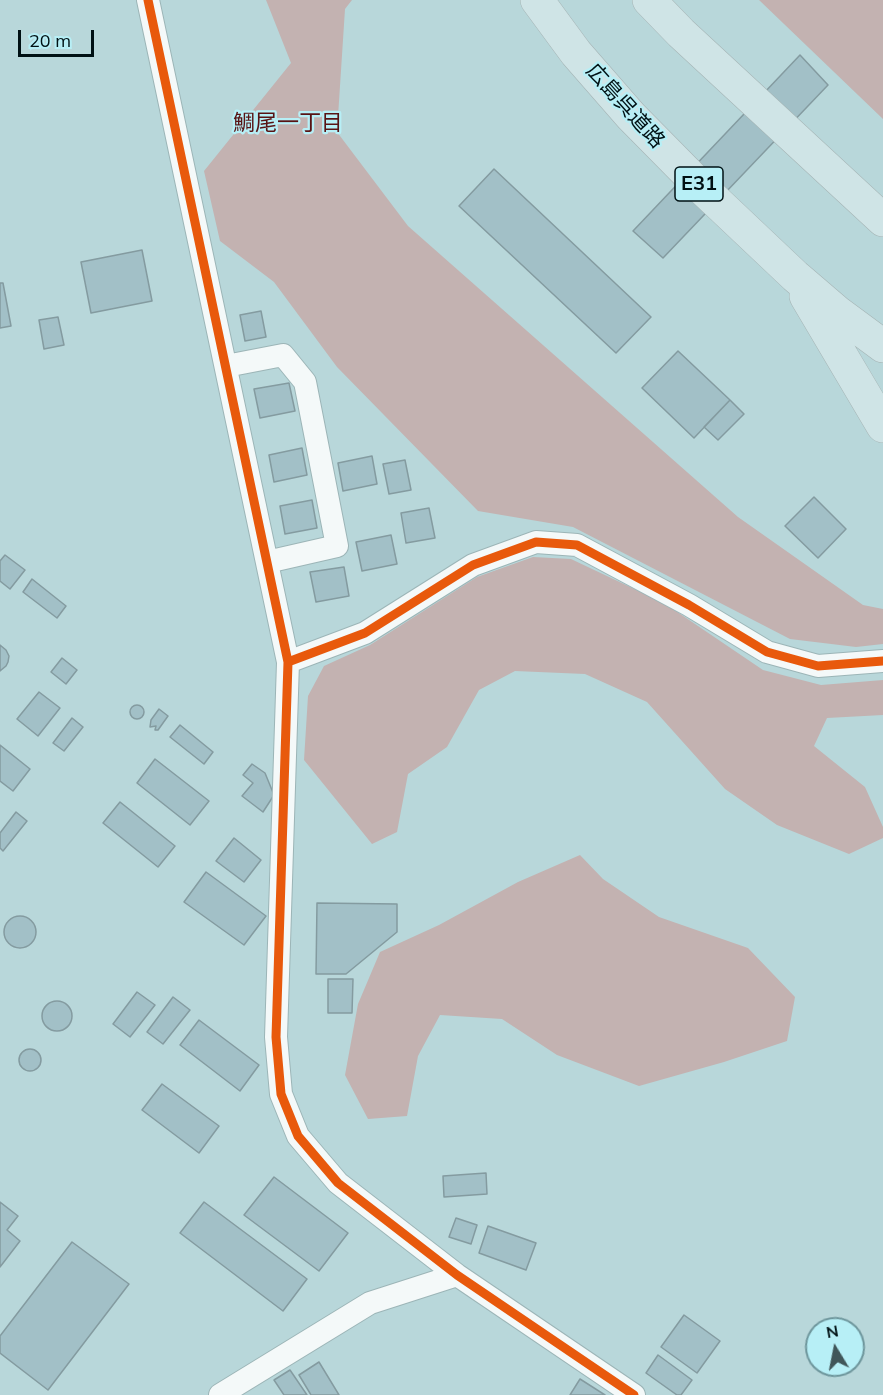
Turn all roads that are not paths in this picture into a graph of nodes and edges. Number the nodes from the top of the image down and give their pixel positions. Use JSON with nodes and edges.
{"nodes":[{"id":1,"x":148,"y":0,"type":"edge"},
{"id":2,"x":537,"y":0,"type":"edge"},
{"id":3,"x":649,"y":0,"type":"edge"},
{"id":4,"x":883,"y":220,"type":"edge"},
{"id":5,"x":795,"y":276,"type":"junction"},
{"id":6,"x":883,"y":346,"type":"edge"},
{"id":7,"x":226,"y":366,"type":"junction"},
{"id":8,"x":883,"y":426,"type":"edge"},
{"id":9,"x":267,"y":562,"type":"junction"},
{"id":10,"x":883,"y":661,"type":"edge"},
{"id":11,"x":288,"y":662,"type":"junction"},
{"id":12,"x":457,"y":1275,"type":"junction"},
{"id":13,"x":220,"y":1395,"type":"edge"},
{"id":14,"x":634,"y":1395,"type":"edge"}],
"edges":[{"from":1,"to":7,"type":"street"},
{"from":2,"to":5,"type":"highway","name":"広島呉道路","number":"E31"},
{"from":3,"to":4,"type":"highway"},
{"from":5,"to":6,"type":"highway","name":"広島呉道路","number":"E31"},
{"from":5,"to":8,"type":"highway"},
{"from":7,"to":9,"type":"street"},
{"from":7,"to":9,"type":"street"},
{"from":9,"to":11,"type":"street"},
{"from":10,"to":11,"type":"street"},
{"from":11,"to":12,"type":"street"},
{"from":12,"to":13,"type":"street"},
{"from":12,"to":14,"type":"street"}]}
